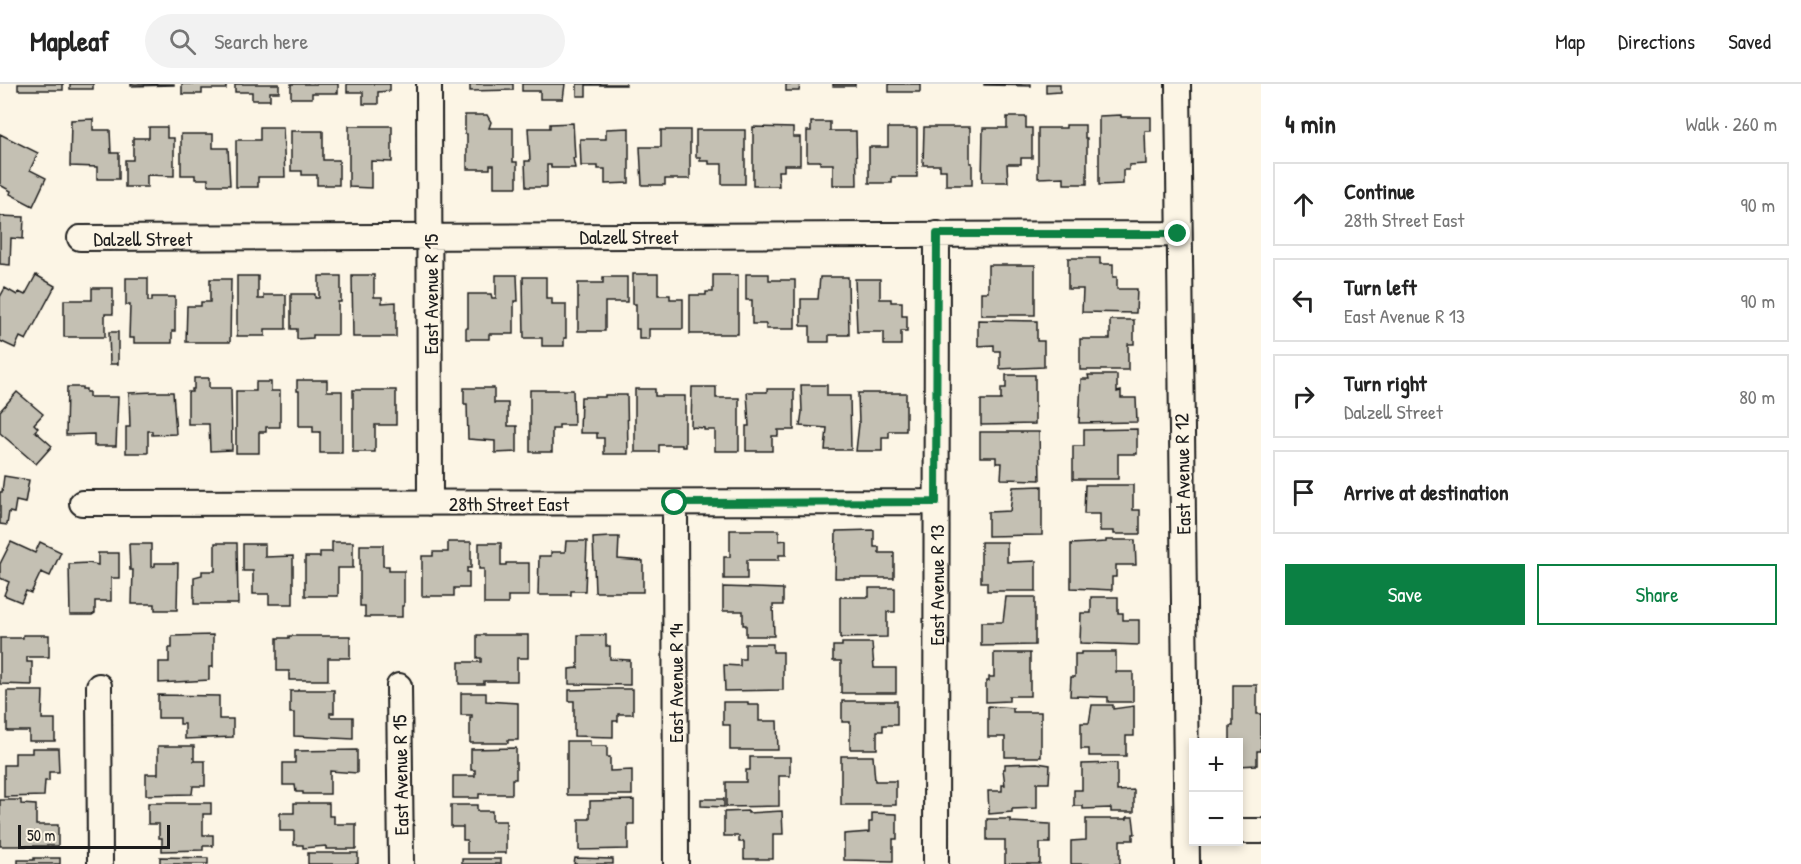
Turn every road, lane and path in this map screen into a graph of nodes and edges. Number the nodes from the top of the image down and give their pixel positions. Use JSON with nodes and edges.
{"nodes":[{"id":1,"x":429,"y":84,"type":"edge"},
{"id":2,"x":1178,"y":84,"type":"edge"},
{"id":3,"x":937,"y":234,"type":"junction"},
{"id":4,"x":1178,"y":234,"type":"junction"},
{"id":5,"x":430,"y":237,"type":"junction"},
{"id":6,"x":80,"y":238,"type":"dead end"},
{"id":7,"x":936,"y":502,"type":"junction"},
{"id":8,"x":82,"y":503,"type":"dead end"},
{"id":9,"x":430,"y":503,"type":"junction"},
{"id":10,"x":675,"y":503,"type":"junction"},
{"id":11,"x":99,"y":686,"type":"dead end"},
{"id":12,"x":399,"y":686,"type":"dead end"},
{"id":13,"x":1190,"y":792,"type":"edge"},
{"id":14,"x":1243,"y":831,"type":"edge"},
{"id":15,"x":1261,"y":831,"type":"edge"},
{"id":16,"x":1189,"y":846,"type":"edge"},
{"id":17,"x":100,"y":864,"type":"edge"},
{"id":18,"x":401,"y":864,"type":"edge"},
{"id":19,"x":676,"y":864,"type":"edge"},
{"id":20,"x":936,"y":864,"type":"edge"},
{"id":21,"x":1187,"y":864,"type":"edge"}],
"edges":[{"from":1,"to":5,"type":"street","name":"East Avenue R 15"},
{"from":2,"to":4,"type":"street","name":"East Avenue R 12"},
{"from":3,"to":4,"type":"street","name":"Dalzell Street"},
{"from":3,"to":5,"type":"street","name":"Dalzell Street"},
{"from":3,"to":7,"type":"street","name":"East Avenue R 13"},
{"from":4,"to":13,"type":"street","name":"East Avenue R 12"},
{"from":5,"to":6,"type":"street","name":"Dalzell Street"},
{"from":5,"to":9,"type":"street","name":"East Avenue R 15"},
{"from":7,"to":10,"type":"street","name":"28th Street East"},
{"from":7,"to":20,"type":"street","name":"East Avenue R 13"},
{"from":8,"to":9,"type":"street","name":"28th Street East"},
{"from":9,"to":10,"type":"street","name":"28th Street East"},
{"from":10,"to":19,"type":"street","name":"East Avenue R 14"},
{"from":11,"to":17,"type":"street"},
{"from":12,"to":18,"type":"street","name":"East Avenue R 15"},
{"from":14,"to":15,"type":"street"},
{"from":16,"to":21,"type":"street","name":"East Avenue R 12"}]}
